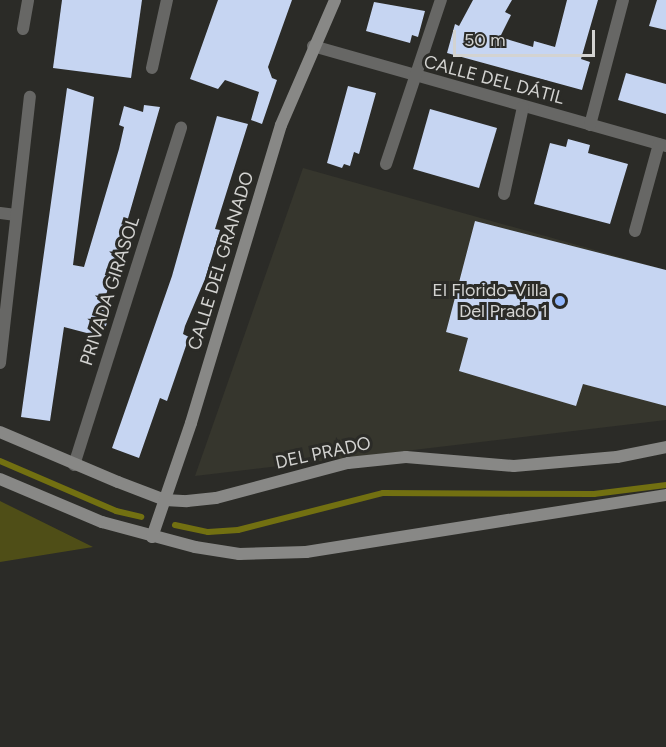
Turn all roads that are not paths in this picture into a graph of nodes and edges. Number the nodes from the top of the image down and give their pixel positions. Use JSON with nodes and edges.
{"nodes":[{"id":1,"x":28,"y":0,"type":"edge"},
{"id":2,"x":167,"y":0,"type":"edge"},
{"id":3,"x":334,"y":0,"type":"edge"},
{"id":4,"x":441,"y":0,"type":"edge"},
{"id":5,"x":623,"y":0,"type":"edge"},
{"id":6,"x":23,"y":29,"type":"dead end"},
{"id":7,"x":312,"y":46,"type":"junction"},
{"id":8,"x":152,"y":68,"type":"dead end"},
{"id":9,"x":413,"y":76,"type":"junction"},
{"id":10,"x":30,"y":97,"type":"dead end"},
{"id":11,"x":523,"y":107,"type":"junction"},
{"id":12,"x":590,"y":125,"type":"junction"},
{"id":13,"x":181,"y":128,"type":"dead end"},
{"id":14,"x":662,"y":145,"type":"edge"},
{"id":15,"x":386,"y":164,"type":"dead end"},
{"id":16,"x":504,"y":194,"type":"dead end"},
{"id":17,"x":0,"y":213,"type":"edge"},
{"id":18,"x":16,"y":215,"type":"junction"},
{"id":19,"x":635,"y":231,"type":"dead end"},
{"id":20,"x":0,"y":363,"type":"edge"},
{"id":21,"x":0,"y":432,"type":"edge"},
{"id":22,"x":666,"y":447,"type":"edge"},
{"id":23,"x":74,"y":465,"type":"junction"},
{"id":24,"x":0,"y":479,"type":"edge"},
{"id":25,"x":666,"y":495,"type":"edge"},
{"id":26,"x":165,"y":500,"type":"junction"},
{"id":27,"x":152,"y":537,"type":"junction"}],
"edges":[{"from":1,"to":6,"type":"street"},
{"from":2,"to":8,"type":"street"},
{"from":3,"to":7,"type":"main road","name":"CALLE DEL GRANADO"},
{"from":4,"to":9,"type":"street"},
{"from":5,"to":12,"type":"street"},
{"from":7,"to":9,"type":"street","name":"CALLE DEL DÁTIL"},
{"from":7,"to":26,"type":"main road","name":"CALLE DEL GRANADO"},
{"from":9,"to":11,"type":"street","name":"CALLE DEL DÁTIL"},
{"from":9,"to":15,"type":"street"},
{"from":10,"to":18,"type":"street"},
{"from":11,"to":12,"type":"street","name":"CALLE DEL DÁTIL"},
{"from":11,"to":16,"type":"street"},
{"from":12,"to":14,"type":"street","name":"CALLE DEL DÁTIL"},
{"from":13,"to":23,"type":"street","name":"PRIVADA GIRASOL"},
{"from":14,"to":19,"type":"street"},
{"from":17,"to":18,"type":"street"},
{"from":18,"to":20,"type":"street"},
{"from":21,"to":23,"type":"main road","name":"DEL PRADO"},
{"from":22,"to":26,"type":"main road","name":"DEL PRADO"},
{"from":23,"to":26,"type":"main road","name":"DEL PRADO"},
{"from":24,"to":27,"type":"main road"},
{"from":25,"to":27,"type":"main road"},
{"from":26,"to":27,"type":"main road","name":"CALLE DEL GRANADO"}]}
